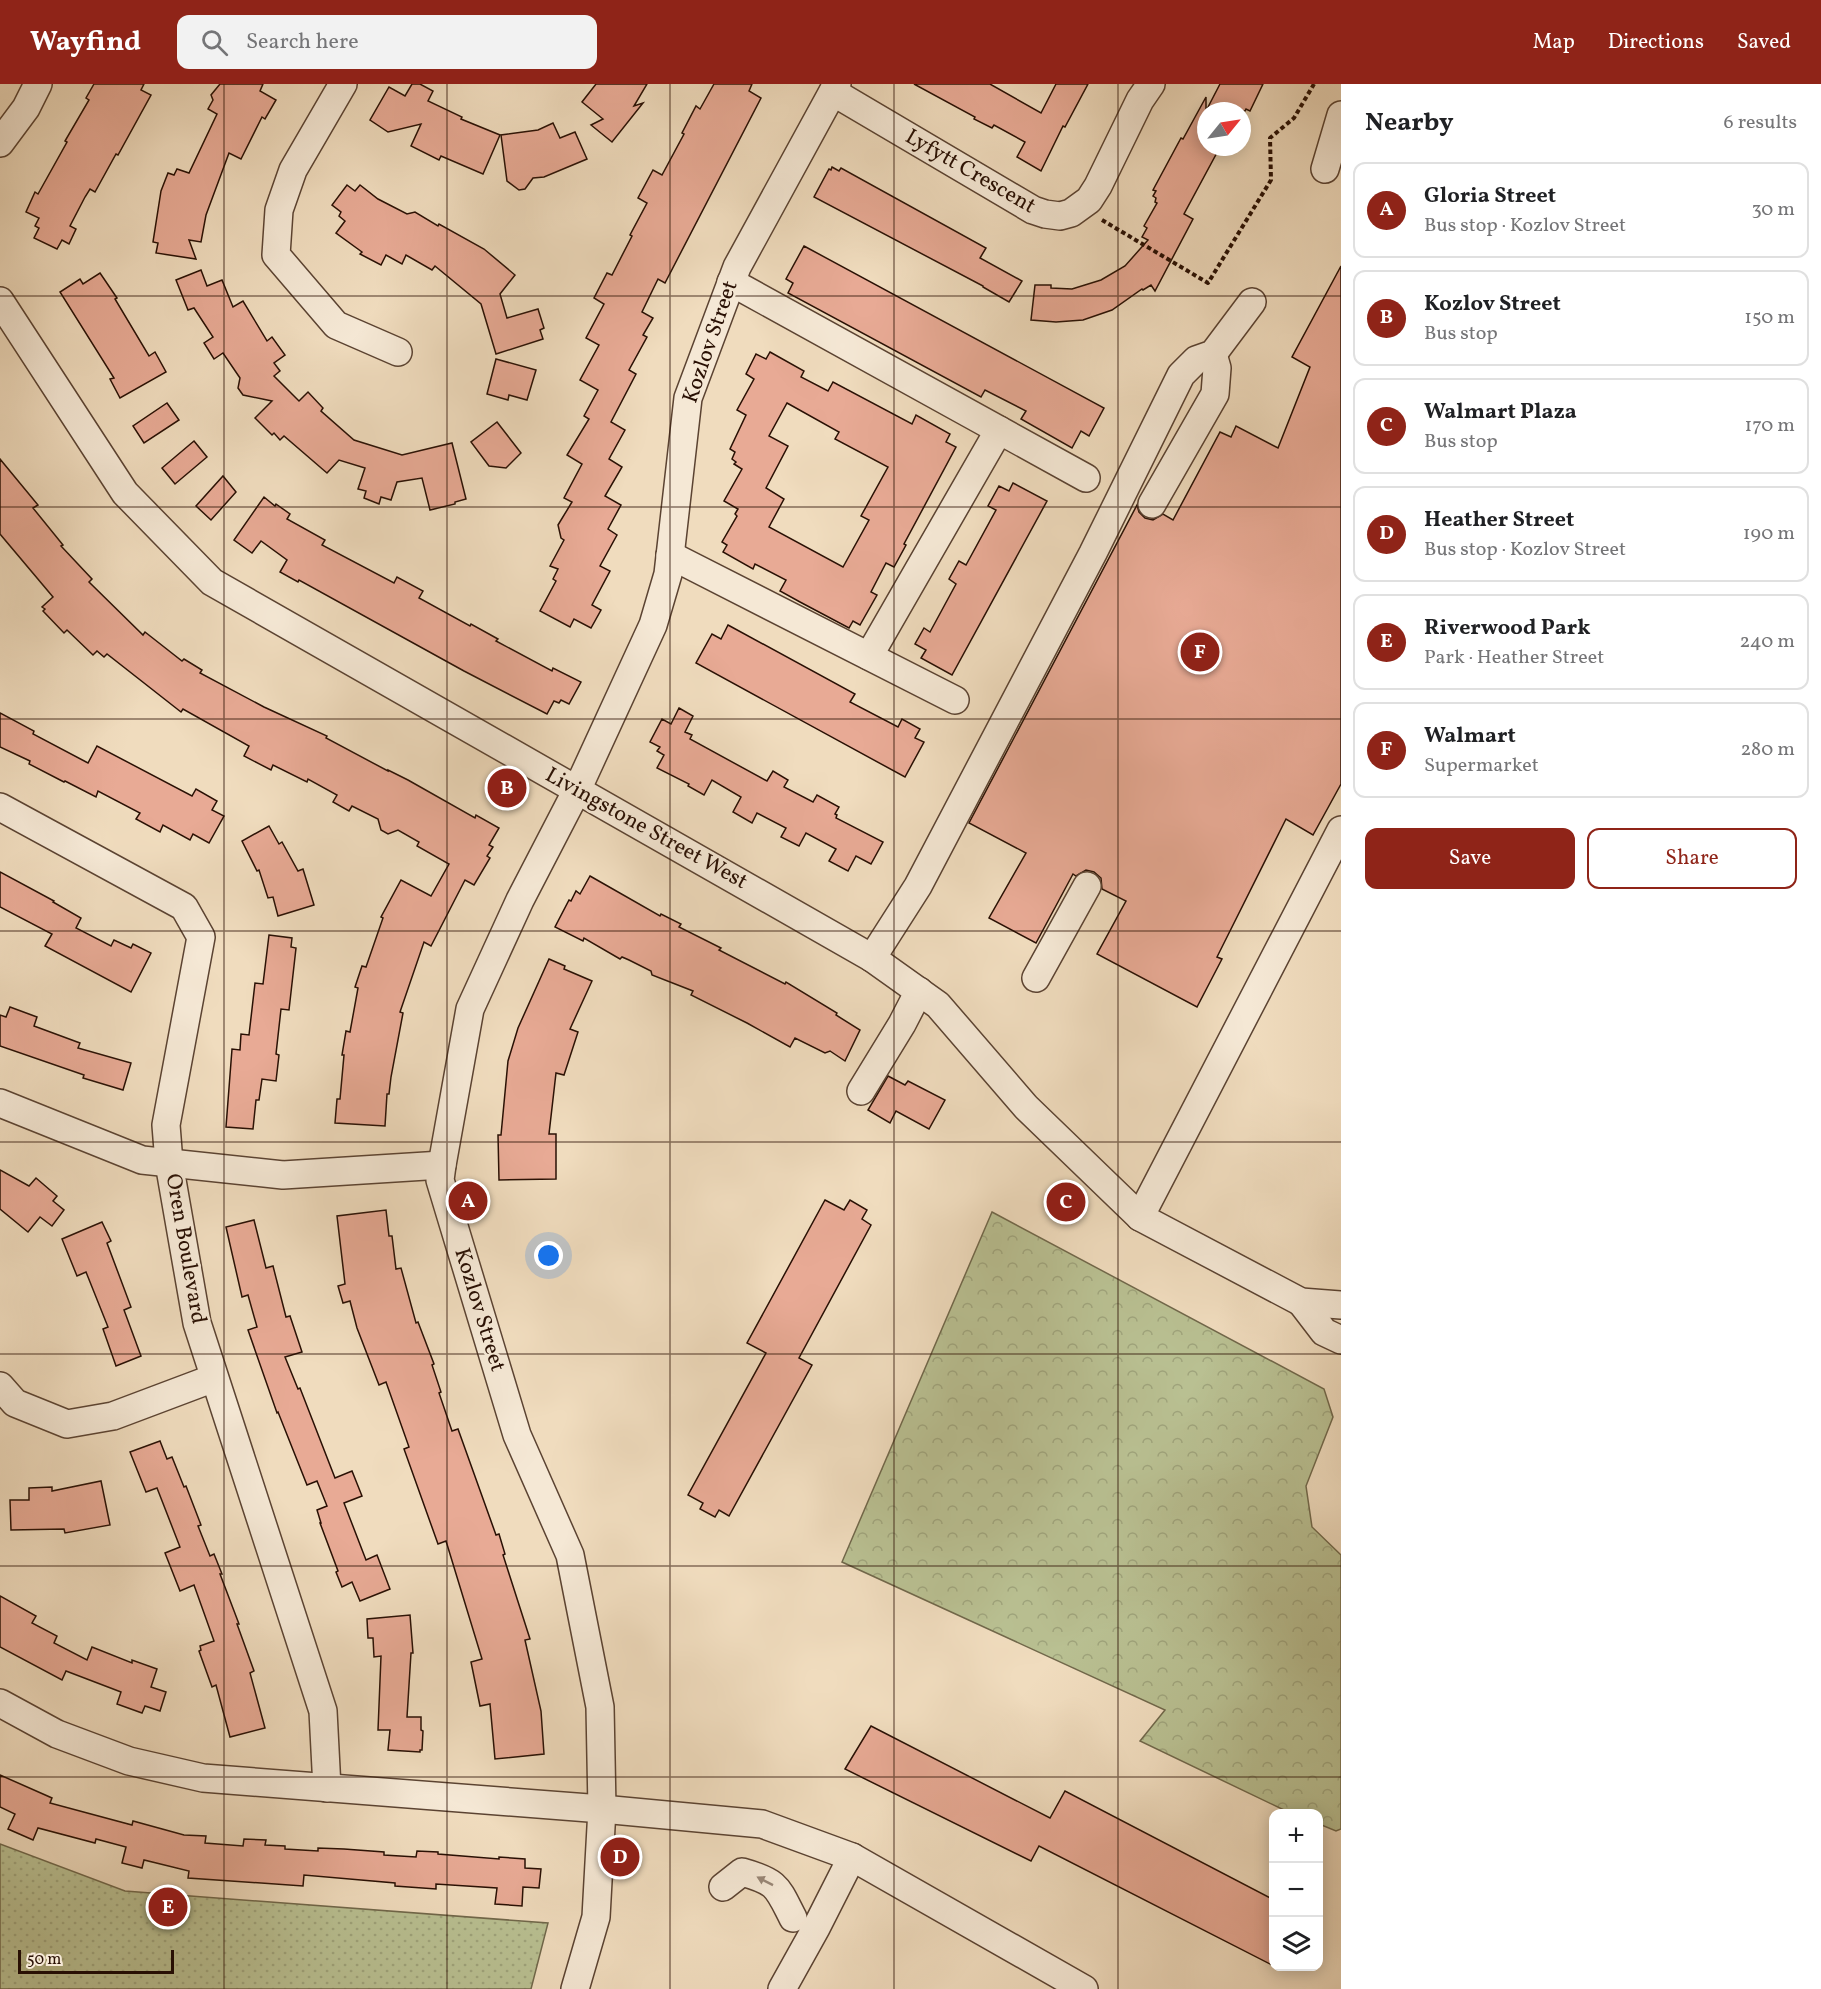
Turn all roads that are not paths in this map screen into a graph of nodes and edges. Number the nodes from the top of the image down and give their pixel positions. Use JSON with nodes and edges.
{"nodes":[{"id":1,"x":38,"y":84,"type":"edge"},
{"id":2,"x":343,"y":84,"type":"edge"},
{"id":3,"x":1151,"y":84,"type":"edge"},
{"id":4,"x":835,"y":88,"type":"edge"},
{"id":5,"x":1341,"y":115,"type":"edge"},
{"id":6,"x":0,"y":143,"type":"edge"},
{"id":7,"x":1325,"y":169,"type":"dead end"},
{"id":8,"x":731,"y":282,"type":"junction"},
{"id":9,"x":0,"y":301,"type":"edge"},
{"id":10,"x":1252,"y":302,"type":"dead end"},
{"id":11,"x":398,"y":352,"type":"dead end"},
{"id":12,"x":1213,"y":354,"type":"junction"},
{"id":13,"x":999,"y":430,"type":"junction"},
{"id":14,"x":1086,"y":478,"type":"dead end"},
{"id":15,"x":1152,"y":504,"type":"dead end"},
{"id":16,"x":670,"y":555,"type":"junction"},
{"id":17,"x":869,"y":656,"type":"junction"},
{"id":18,"x":955,"y":700,"type":"dead end"},
{"id":19,"x":577,"y":790,"type":"junction"},
{"id":20,"x":0,"y":807,"type":"edge"},
{"id":21,"x":1341,"y":830,"type":"edge"},
{"id":22,"x":1087,"y":886,"type":"dead end"},
{"id":23,"x":873,"y":958,"type":"junction"},
{"id":24,"x":1036,"y":978,"type":"dead end"},
{"id":25,"x":919,"y":991,"type":"junction"},
{"id":26,"x":861,"y":1091,"type":"dead end"},
{"id":27,"x":0,"y":1103,"type":"edge"},
{"id":28,"x":169,"y":1163,"type":"junction"},
{"id":29,"x":442,"y":1165,"type":"junction"},
{"id":30,"x":1140,"y":1217,"type":"junction"},
{"id":31,"x":1301,"y":1302,"type":"junction"},
{"id":32,"x":1341,"y":1305,"type":"edge"},
{"id":33,"x":1341,"y":1340,"type":"edge"},
{"id":34,"x":214,"y":1378,"type":"junction"},
{"id":35,"x":0,"y":1386,"type":"edge"},
{"id":36,"x":0,"y":1703,"type":"edge"},
{"id":37,"x":327,"y":1788,"type":"junction"},
{"id":38,"x":602,"y":1809,"type":"junction"},
{"id":39,"x":852,"y":1857,"type":"junction"},
{"id":40,"x":723,"y":1887,"type":"dead end"},
{"id":41,"x":793,"y":1918,"type":"dead end"},
{"id":42,"x":575,"y":1989,"type":"edge"},
{"id":43,"x":782,"y":1989,"type":"edge"},
{"id":44,"x":1084,"y":1989,"type":"edge"}],
"edges":[{"from":1,"to":6,"type":"street"},
{"from":2,"to":11,"type":"street"},
{"from":3,"to":4,"type":"street","name":"Lyfytt Crescent"},
{"from":4,"to":8,"type":"street","name":"Kozlov Street"},
{"from":5,"to":7,"type":"street"},
{"from":8,"to":13,"type":"street"},
{"from":8,"to":16,"type":"street","name":"Kozlov Street"},
{"from":9,"to":19,"type":"street","name":"Livingstone Street West"},
{"from":10,"to":12,"type":"street"},
{"from":12,"to":15,"type":"street"},
{"from":12,"to":23,"type":"street"},
{"from":13,"to":14,"type":"street"},
{"from":13,"to":17,"type":"street"},
{"from":16,"to":17,"type":"street"},
{"from":16,"to":19,"type":"street","name":"Kozlov Street"},
{"from":17,"to":18,"type":"street"},
{"from":19,"to":23,"type":"street","name":"Livingstone Street West"},
{"from":19,"to":29,"type":"street","name":"Kozlov Street"},
{"from":20,"to":28,"type":"street","name":"Oren Boulevard"},
{"from":21,"to":30,"type":"street"},
{"from":22,"to":24,"type":"street"},
{"from":23,"to":25,"type":"street","name":"Livingstone Street West"},
{"from":25,"to":26,"type":"street"},
{"from":25,"to":30,"type":"street","name":"Livingstone Street West"},
{"from":27,"to":28,"type":"street"},
{"from":28,"to":29,"type":"street"},
{"from":28,"to":34,"type":"street","name":"Oren Boulevard"},
{"from":29,"to":38,"type":"street","name":"Kozlov Street"},
{"from":30,"to":31,"type":"street","name":"Livingstone Street West"},
{"from":31,"to":32,"type":"street","name":"Livingstone Street West"},
{"from":31,"to":33,"type":"street","name":"Livingstone Street West"},
{"from":34,"to":35,"type":"street"},
{"from":34,"to":37,"type":"street","name":"Oren Boulevard"},
{"from":36,"to":37,"type":"street"},
{"from":37,"to":38,"type":"street"},
{"from":38,"to":39,"type":"street"},
{"from":38,"to":42,"type":"street","name":"Kozlov Street"},
{"from":39,"to":43,"type":"street"},
{"from":39,"to":44,"type":"street"},
{"from":41,"to":40,"type":"street","one_way":true}]}
